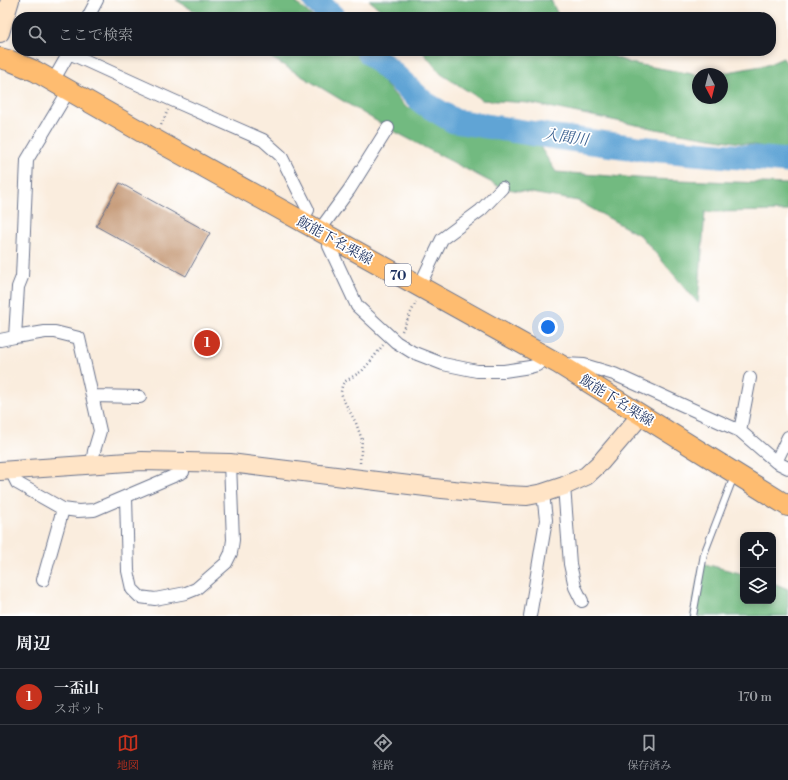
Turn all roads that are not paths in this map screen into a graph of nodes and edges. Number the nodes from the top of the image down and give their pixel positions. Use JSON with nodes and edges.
{"nodes":[{"id":1,"x":10,"y":0,"type":"edge"},
{"id":2,"x":97,"y":0,"type":"edge"},
{"id":3,"x":91,"y":12,"type":"edge"},
{"id":4,"x":0,"y":33,"type":"edge"},
{"id":5,"x":69,"y":56,"type":"edge"},
{"id":6,"x":78,"y":56,"type":"edge"},
{"id":7,"x":0,"y":58,"type":"edge"},
{"id":8,"x":61,"y":86,"type":"junction"},
{"id":9,"x":388,"y":128,"type":"dead end"},
{"id":10,"x":502,"y":188,"type":"dead end"},
{"id":11,"x":318,"y":230,"type":"junction"},
{"id":12,"x":421,"y":288,"type":"junction"},
{"id":13,"x":15,"y":337,"type":"junction"},
{"id":14,"x":0,"y":340,"type":"edge"},
{"id":15,"x":553,"y":361,"type":"junction"},
{"id":16,"x":750,"y":378,"type":"dead end"},
{"id":17,"x":93,"y":396,"type":"junction"},
{"id":18,"x":140,"y":398,"type":"dead end"},
{"id":19,"x":641,"y":415,"type":"junction"},
{"id":20,"x":740,"y":431,"type":"junction"},
{"id":21,"x":788,"y":437,"type":"edge"},
{"id":22,"x":184,"y":462,"type":"junction"},
{"id":23,"x":776,"y":462,"type":"junction"},
{"id":24,"x":92,"y":464,"type":"junction"},
{"id":25,"x":230,"y":464,"type":"junction"},
{"id":26,"x":788,"y":468,"type":"edge"},
{"id":27,"x":6,"y":470,"type":"edge"},
{"id":28,"x":735,"y":473,"type":"junction"},
{"id":29,"x":564,"y":486,"type":"junction"},
{"id":30,"x":543,"y":493,"type":"junction"},
{"id":31,"x":126,"y":496,"type":"junction"},
{"id":32,"x":788,"y":506,"type":"edge"},
{"id":33,"x":63,"y":509,"type":"junction"},
{"id":34,"x":43,"y":580,"type":"dead end"},
{"id":35,"x":582,"y":601,"type":"dead end"},
{"id":36,"x":530,"y":616,"type":"edge"},
{"id":37,"x":693,"y":616,"type":"edge"}],
"edges":[{"from":1,"to":4,"type":"street"},
{"from":2,"to":3,"type":"street"},
{"from":5,"to":8,"type":"street"},
{"from":6,"to":11,"type":"street"},
{"from":7,"to":8,"type":"main road","name":"飯能下名栗線","number":"70"},
{"from":8,"to":11,"type":"main road","name":"飯能下名栗線","number":"70"},
{"from":8,"to":13,"type":"street"},
{"from":9,"to":11,"type":"street"},
{"from":10,"to":12,"type":"street"},
{"from":11,"to":12,"type":"main road","name":"飯能下名栗線","number":"70"},
{"from":11,"to":15,"type":"street"},
{"from":12,"to":15,"type":"main road","name":"飯能下名栗線","number":"70"},
{"from":13,"to":14,"type":"street"},
{"from":13,"to":17,"type":"street"},
{"from":15,"to":19,"type":"main road","name":"飯能下名栗線","number":"70"},
{"from":15,"to":20,"type":"street"},
{"from":16,"to":20,"type":"street"},
{"from":17,"to":18,"type":"street"},
{"from":17,"to":24,"type":"street"},
{"from":19,"to":28,"type":"main road","name":"飯能下名栗線","number":"70"},
{"from":19,"to":29,"type":"street"},
{"from":20,"to":23,"type":"street"},
{"from":21,"to":23,"type":"street"},
{"from":22,"to":24,"type":"street"},
{"from":22,"to":25,"type":"street"},
{"from":22,"to":31,"type":"street"},
{"from":23,"to":26,"type":"street"},
{"from":24,"to":27,"type":"street"},
{"from":25,"to":30,"type":"street"},
{"from":25,"to":31,"type":"street"},
{"from":27,"to":33,"type":"street"},
{"from":28,"to":32,"type":"main road","name":"飯能下名栗線","number":"70"},
{"from":28,"to":37,"type":"lane"},
{"from":29,"to":30,"type":"street"},
{"from":29,"to":35,"type":"street"},
{"from":30,"to":36,"type":"street"},
{"from":31,"to":33,"type":"street"},
{"from":33,"to":34,"type":"street"}]}
